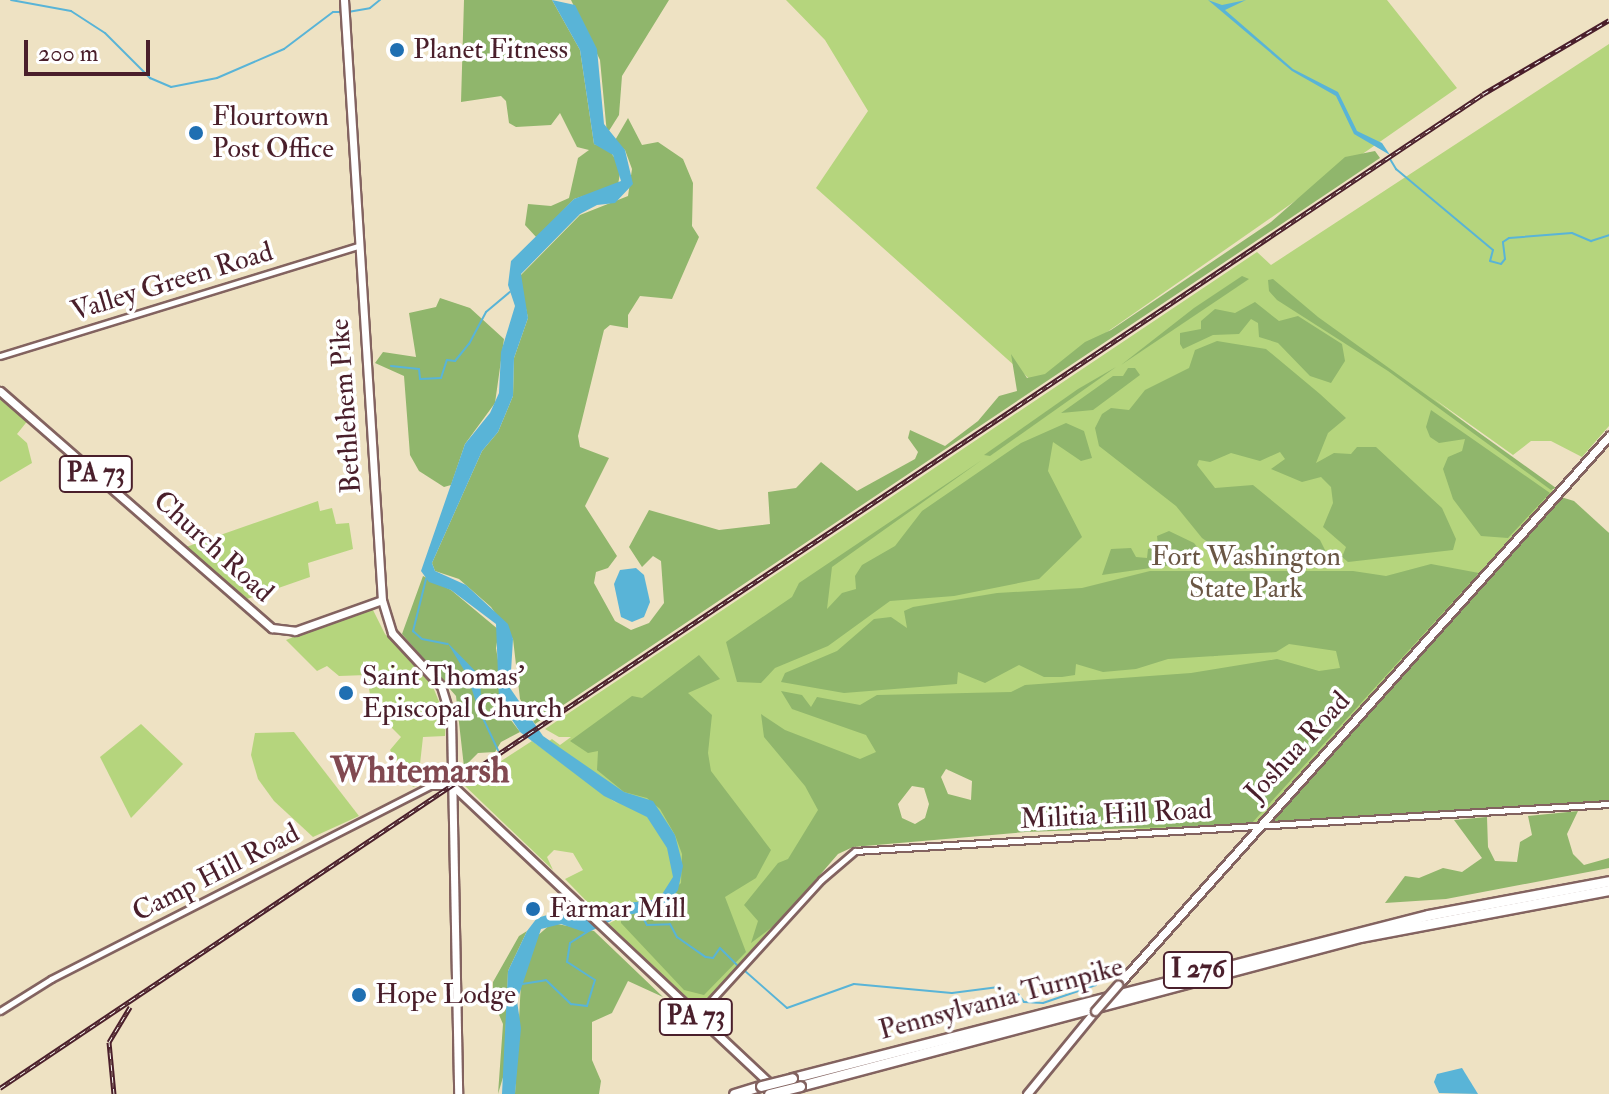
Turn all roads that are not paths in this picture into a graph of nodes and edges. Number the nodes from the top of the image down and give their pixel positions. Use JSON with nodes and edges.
{"nodes":[{"id":1,"x":344,"y":2,"type":"edge"},
{"id":2,"x":357,"y":246,"type":"junction"},
{"id":3,"x":0,"y":356,"type":"edge"},
{"id":4,"x":0,"y":391,"type":"edge"},
{"id":5,"x":1609,"y":436,"type":"edge"},
{"id":6,"x":382,"y":600,"type":"junction"},
{"id":7,"x":453,"y":786,"type":"junction"},
{"id":8,"x":469,"y":800,"type":"junction"},
{"id":9,"x":1609,"y":804,"type":"edge"},
{"id":10,"x":453,"y":807,"type":"junction"},
{"id":11,"x":1254,"y":827,"type":"junction"},
{"id":12,"x":1609,"y":881,"type":"edge"},
{"id":13,"x":1609,"y":890,"type":"edge"},
{"id":14,"x":0,"y":1011,"type":"edge"},
{"id":15,"x":696,"y":1017,"type":"junction"},
{"id":16,"x":458,"y":1094,"type":"edge"},
{"id":17,"x":734,"y":1094,"type":"edge"},
{"id":18,"x":769,"y":1094,"type":"edge"},
{"id":19,"x":782,"y":1094,"type":"edge"},
{"id":20,"x":1027,"y":1094,"type":"edge"}],
"edges":[{"from":1,"to":2,"type":"main road","name":"Bethlehem Pike"},
{"from":2,"to":3,"type":"street","name":"Valley Green Road"},
{"from":2,"to":6,"type":"main road","name":"Bethlehem Pike"},
{"from":4,"to":6,"type":"main road","name":"Church Road","number":"PA 73"},
{"from":5,"to":11,"type":"main road","name":"Joshua Road"},
{"from":6,"to":7,"type":"main road","name":"Bethlehem Pike"},
{"from":7,"to":8,"type":"main road","number":"PA 73"},
{"from":7,"to":10,"type":"main road","name":"Bethlehem Pike"},
{"from":7,"to":14,"type":"street","name":"Camp Hill Road"},
{"from":8,"to":10,"type":"main road"},
{"from":8,"to":15,"type":"main road","number":"PA 73"},
{"from":9,"to":11,"type":"street","name":"Militia Hill Road"},
{"from":10,"to":16,"type":"main road","name":"Bethlehem Pike"},
{"from":11,"to":15,"type":"street","name":"Militia Hill Road"},
{"from":11,"to":20,"type":"main road","name":"Joshua Road","bridge":true},
{"from":12,"to":17,"type":"highway","name":"Pennsylvania Turnpike","number":"I 276","bridge":true},
{"from":13,"to":18,"type":"highway","name":"Pennsylvania Turnpike","number":"I 276","bridge":true},
{"from":15,"to":19,"type":"main road","number":"PA 73"}]}
